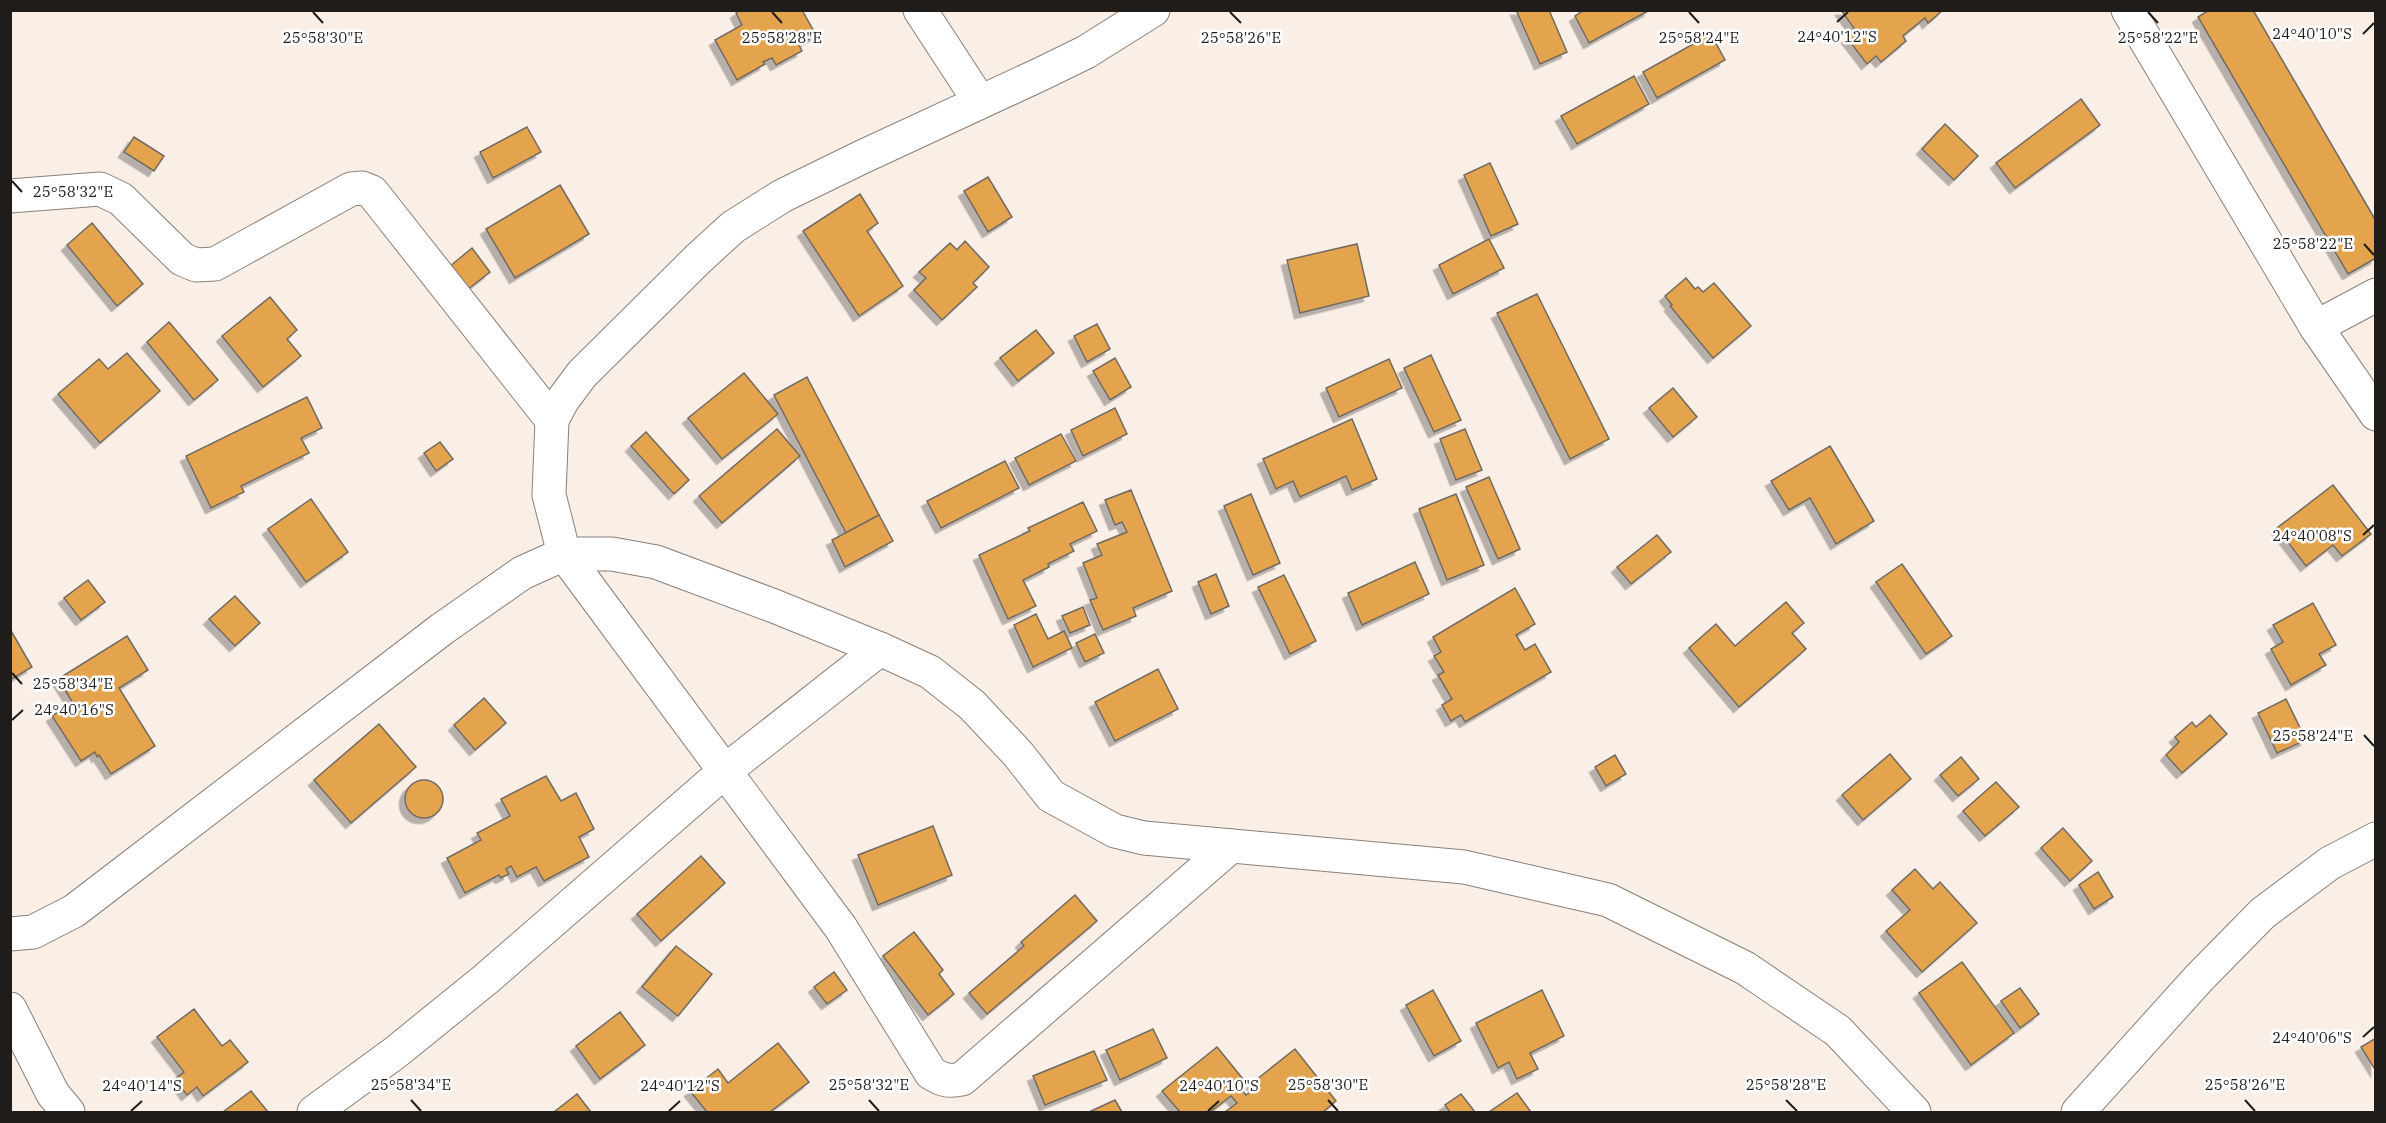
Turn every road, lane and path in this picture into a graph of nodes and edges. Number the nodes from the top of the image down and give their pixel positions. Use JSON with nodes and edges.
{"nodes":[{"id":1,"x":920,"y":10,"type":"edge"},
{"id":2,"x":1153,"y":10,"type":"edge"},
{"id":3,"x":2128,"y":10,"type":"edge"},
{"id":4,"x":980,"y":102,"type":"junction"},
{"id":5,"x":10,"y":196,"type":"edge"},
{"id":6,"x":2376,"y":295,"type":"edge"},
{"id":7,"x":2316,"y":327,"type":"junction"},
{"id":8,"x":2376,"y":414,"type":"edge"},
{"id":9,"x":552,"y":420,"type":"junction"},
{"id":10,"x":564,"y":554,"type":"junction"},
{"id":11,"x":880,"y":649,"type":"junction"},
{"id":12,"x":725,"y":771,"type":"junction"},
{"id":13,"x":2376,"y":840,"type":"edge"},
{"id":14,"x":1231,"y":846,"type":"junction"},
{"id":15,"x":10,"y":934,"type":"edge"},
{"id":16,"x":10,"y":1009,"type":"edge"},
{"id":17,"x":68,"y":1113,"type":"edge"},
{"id":18,"x":314,"y":1113,"type":"edge"},
{"id":19,"x":1914,"y":1113,"type":"edge"},
{"id":20,"x":2078,"y":1113,"type":"edge"}],
"edges":[{"from":1,"to":4,"type":"street"},
{"from":2,"to":4,"type":"street"},
{"from":3,"to":7,"type":"street"},
{"from":4,"to":9,"type":"street"},
{"from":5,"to":9,"type":"street"},
{"from":6,"to":7,"type":"street"},
{"from":7,"to":8,"type":"street"},
{"from":9,"to":10,"type":"street"},
{"from":10,"to":11,"type":"street"},
{"from":10,"to":12,"type":"street"},
{"from":10,"to":15,"type":"street"},
{"from":11,"to":12,"type":"street"},
{"from":11,"to":14,"type":"street"},
{"from":12,"to":14,"type":"street"},
{"from":12,"to":18,"type":"street"},
{"from":13,"to":20,"type":"street"},
{"from":14,"to":19,"type":"street"},
{"from":16,"to":17,"type":"street"}]}
